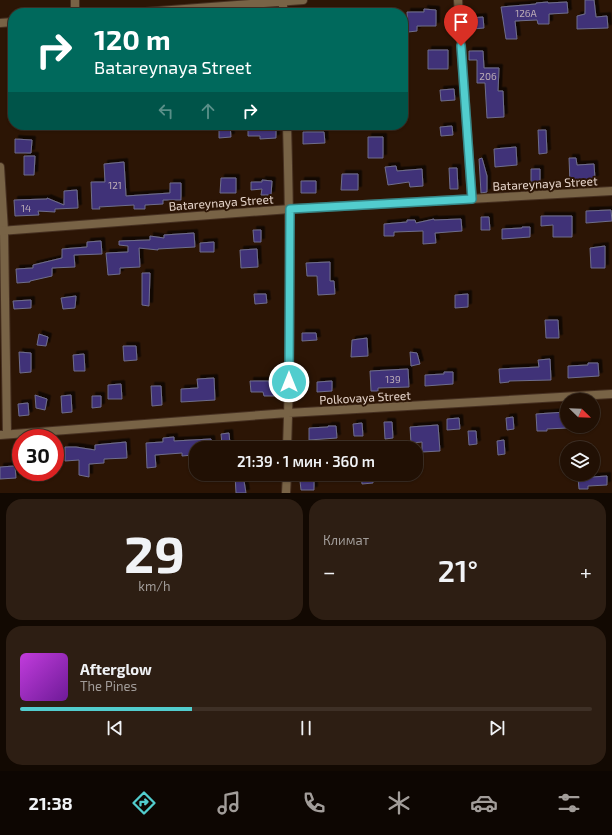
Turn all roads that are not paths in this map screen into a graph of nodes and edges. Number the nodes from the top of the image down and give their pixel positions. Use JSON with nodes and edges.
{"nodes":[{"id":1,"x":303,"y":0,"type":"edge"},
{"id":2,"x":458,"y":0,"type":"edge"},
{"id":3,"x":283,"y":1,"type":"edge"},
{"id":4,"x":216,"y":3,"type":"edge"},
{"id":5,"x":174,"y":8,"type":"edge"},
{"id":6,"x":287,"y":130,"type":"edge"},
{"id":7,"x":0,"y":167,"type":"edge"},
{"id":8,"x":612,"y":191,"type":"edge"},
{"id":9,"x":472,"y":199,"type":"junction"},
{"id":10,"x":290,"y":209,"type":"junction"},
{"id":11,"x":2,"y":231,"type":"edge"},
{"id":12,"x":3,"y":352,"type":"edge"},
{"id":13,"x":612,"y":394,"type":"edge"},
{"id":14,"x":288,"y":413,"type":"junction"},
{"id":15,"x":3,"y":434,"type":"edge"},
{"id":16,"x":287,"y":441,"type":"edge"},
{"id":17,"x":287,"y":481,"type":"edge"},
{"id":18,"x":286,"y":493,"type":"edge"}],
"edges":[{"from":1,"to":3,"type":"street"},
{"from":2,"to":9,"type":"street"},
{"from":3,"to":4,"type":"street"},
{"from":4,"to":5,"type":"street"},
{"from":6,"to":10,"type":"street"},
{"from":7,"to":11,"type":"street"},
{"from":8,"to":9,"type":"street","name":"Batareynaya Street"},
{"from":9,"to":10,"type":"street","name":"Batareynaya Street"},
{"from":10,"to":11,"type":"street","name":"Batareynaya Street"},
{"from":10,"to":14,"type":"street"},
{"from":11,"to":12,"type":"street"},
{"from":12,"to":15,"type":"street"},
{"from":13,"to":14,"type":"street","name":"Polkovaya Street"},
{"from":14,"to":15,"type":"street","name":"Polkovaya Street"},
{"from":14,"to":16,"type":"street"},
{"from":17,"to":18,"type":"street"}]}
